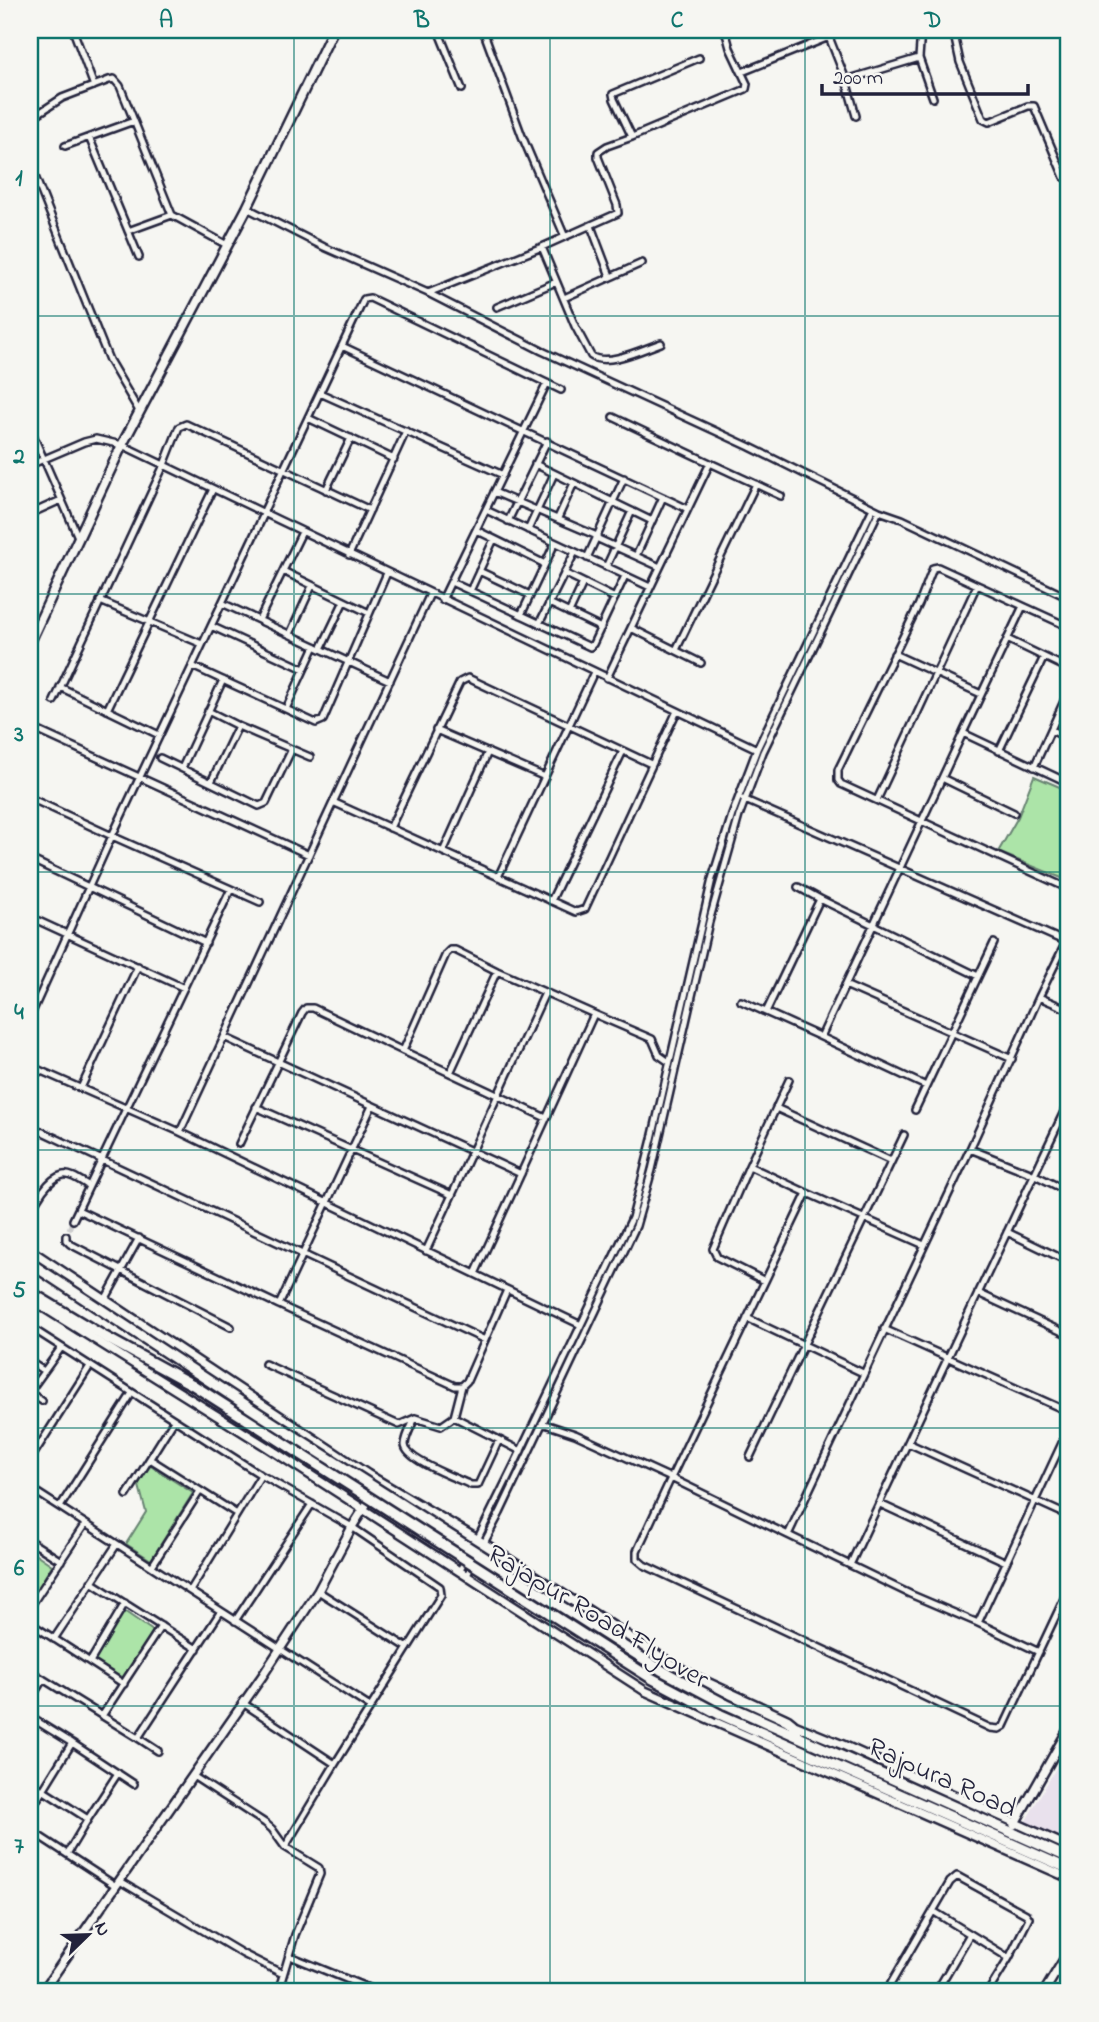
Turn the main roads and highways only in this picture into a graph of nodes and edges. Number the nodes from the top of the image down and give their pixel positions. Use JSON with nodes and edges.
{"nodes":[{"id":1,"x":333,"y":30,"type":"edge"},
{"id":2,"x":30,"y":642,"type":"edge"},
{"id":3,"x":30,"y":1251,"type":"edge"},
{"id":4,"x":30,"y":1263,"type":"edge"},
{"id":5,"x":30,"y":1292,"type":"edge"},
{"id":6,"x":798,"y":1736,"type":"junction"},
{"id":7,"x":1005,"y":1841,"type":"joint"},
{"id":8,"x":1069,"y":1858,"type":"edge"},
{"id":9,"x":1069,"y":1869,"type":"edge"}],
"edges":[{"from":1,"to":2,"type":"main road"},
{"from":3,"to":6,"type":"main road"},
{"from":4,"to":6,"type":"main road","name":"Rajapur Road Flyover","bridge":true},
{"from":5,"to":7,"type":"main road","name":"Rajapur Road Flyover","bridge":true},
{"from":6,"to":8,"type":"main road","name":"Rajpura Road"},
{"from":7,"to":9,"type":"main road","name":"Rajpura Road"}]}
